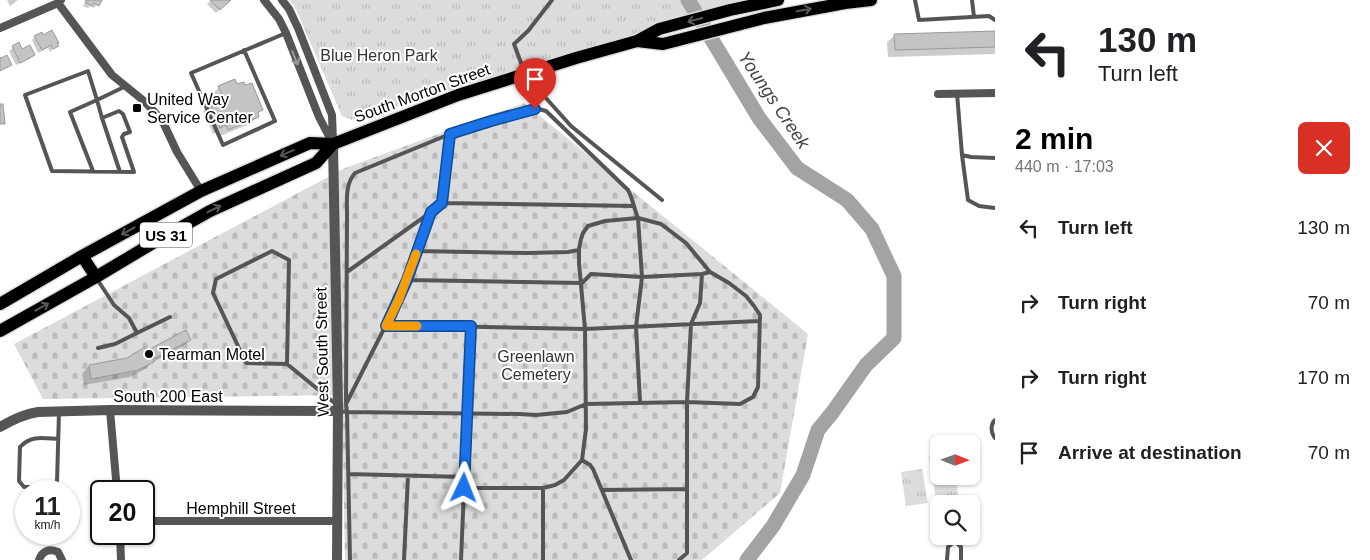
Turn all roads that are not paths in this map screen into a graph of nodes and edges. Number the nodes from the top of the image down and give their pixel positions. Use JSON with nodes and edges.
{"nodes":[{"id":1,"x":264,"y":0,"type":"edge"},
{"id":2,"x":282,"y":0,"type":"edge"},
{"id":3,"x":552,"y":0,"type":"edge"},
{"id":4,"x":778,"y":0,"type":"edge"},
{"id":5,"x":871,"y":0,"type":"edge"},
{"id":6,"x":915,"y":0,"type":"edge"},
{"id":7,"x":972,"y":0,"type":"edge"},
{"id":8,"x":763,"y":1,"type":"edge"},
{"id":9,"x":60,"y":2,"type":"edge"},
{"id":10,"x":974,"y":17,"type":"junction"},
{"id":11,"x":764,"y":18,"type":"junction"},
{"id":12,"x":995,"y":20,"type":"edge"},
{"id":13,"x":0,"y":28,"type":"edge"},
{"id":14,"x":298,"y":28,"type":"junction"},
{"id":15,"x":286,"y":33,"type":"junction"},
{"id":16,"x":637,"y":41,"type":"junction"},
{"id":17,"x":244,"y":50,"type":"junction"},
{"id":18,"x":315,"y":73,"type":"junction"},
{"id":19,"x":525,"y":74,"type":"junction"},
{"id":20,"x":303,"y":78,"type":"junction"},
{"id":21,"x":126,"y":86,"type":"junction"},
{"id":22,"x":957,"y":93,"type":"junction"},
{"id":23,"x":995,"y":93,"type":"edge"},
{"id":24,"x":938,"y":94,"type":"dead end"},
{"id":25,"x":97,"y":100,"type":"junction"},
{"id":26,"x":102,"y":118,"type":"junction"},
{"id":27,"x":450,"y":134,"type":"junction"},
{"id":28,"x":334,"y":144,"type":"junction"},
{"id":29,"x":962,"y":156,"type":"junction"},
{"id":30,"x":995,"y":158,"type":"edge"},
{"id":31,"x":93,"y":171,"type":"junction"},
{"id":32,"x":120,"y":172,"type":"junction"},
{"id":33,"x":201,"y":191,"type":"junction"},
{"id":34,"x":662,"y":200,"type":"dead end"},
{"id":35,"x":442,"y":203,"type":"junction"},
{"id":36,"x":633,"y":206,"type":"junction"},
{"id":37,"x":995,"y":208,"type":"edge"},
{"id":38,"x":431,"y":212,"type":"junction"},
{"id":39,"x":638,"y":218,"type":"junction"},
{"id":40,"x":579,"y":250,"type":"junction"},
{"id":41,"x":417,"y":251,"type":"junction"},
{"id":42,"x":82,"y":256,"type":"junction"},
{"id":43,"x":347,"y":272,"type":"junction"},
{"id":44,"x":710,"y":272,"type":"junction"},
{"id":45,"x":702,"y":274,"type":"junction"},
{"id":46,"x":642,"y":276,"type":"junction"},
{"id":47,"x":96,"y":277,"type":"junction"},
{"id":48,"x":407,"y":280,"type":"junction"},
{"id":49,"x":582,"y":282,"type":"junction"},
{"id":50,"x":0,"y":304,"type":"edge"},
{"id":51,"x":170,"y":317,"type":"dead end"},
{"id":52,"x":759,"y":321,"type":"junction"},
{"id":53,"x":691,"y":324,"type":"junction"},
{"id":54,"x":386,"y":326,"type":"junction"},
{"id":55,"x":471,"y":326,"type":"junction"},
{"id":56,"x":636,"y":327,"type":"junction"},
{"id":57,"x":585,"y":329,"type":"junction"},
{"id":58,"x":0,"y":331,"type":"edge"},
{"id":59,"x":137,"y":333,"type":"junction"},
{"id":60,"x":98,"y":348,"type":"dead end"},
{"id":61,"x":287,"y":364,"type":"junction"},
{"id":62,"x":640,"y":402,"type":"junction"},
{"id":63,"x":688,"y":402,"type":"junction"},
{"id":64,"x":586,"y":404,"type":"junction"},
{"id":65,"x":343,"y":408,"type":"junction"},
{"id":66,"x":110,"y":410,"type":"junction"},
{"id":67,"x":59,"y":412,"type":"junction"},
{"id":68,"x":467,"y":413,"type":"junction"},
{"id":69,"x":995,"y":420,"type":"edge"},
{"id":70,"x":0,"y":427,"type":"edge"},
{"id":71,"x":995,"y":438,"type":"edge"},
{"id":72,"x":58,"y":439,"type":"junction"},
{"id":73,"x":582,"y":460,"type":"junction"},
{"id":74,"x":348,"y":474,"type":"junction"},
{"id":75,"x":408,"y":476,"type":"junction"},
{"id":76,"x":464,"y":477,"type":"junction"},
{"id":77,"x":116,"y":480,"type":"edge"},
{"id":78,"x":464,"y":488,"type":"junction"},
{"id":79,"x":543,"y":488,"type":"junction"},
{"id":80,"x":687,"y":489,"type":"junction"},
{"id":81,"x":602,"y":490,"type":"junction"},
{"id":82,"x":155,"y":521,"type":"edge"},
{"id":83,"x":338,"y":521,"type":"junction"},
{"id":84,"x":120,"y":545,"type":"edge"},
{"id":85,"x":39,"y":560,"type":"edge"},
{"id":86,"x":62,"y":560,"type":"edge"},
{"id":87,"x":121,"y":560,"type":"edge"},
{"id":88,"x":337,"y":560,"type":"edge"},
{"id":89,"x":350,"y":560,"type":"edge"},
{"id":90,"x":404,"y":560,"type":"edge"},
{"id":91,"x":461,"y":560,"type":"edge"},
{"id":92,"x":543,"y":560,"type":"edge"},
{"id":93,"x":631,"y":560,"type":"edge"},
{"id":94,"x":679,"y":560,"type":"edge"},
{"id":95,"x":947,"y":560,"type":"edge"},
{"id":96,"x":961,"y":560,"type":"edge"}],
"edges":[{"from":1,"to":15,"type":"street"},
{"from":2,"to":14,"type":"street"},
{"from":3,"to":19,"type":"lane"},
{"from":4,"to":8,"type":"main road","name":"South Morton Street","number":"US 31"},
{"from":11,"to":5,"type":"main road","name":"South Morton Street","number":"US 31","one_way":true},
{"from":6,"to":10,"type":"lane"},
{"from":7,"to":10,"type":"lane"},
{"from":8,"to":11,"type":"main road"},
{"from":8,"to":16,"type":"main road","name":"South Morton Street","number":"US 31","one_way":true},
{"from":9,"to":13,"type":"street"},
{"from":9,"to":21,"type":"street"},
{"from":10,"to":12,"type":"lane"},
{"from":11,"to":16,"type":"main road","name":"South Morton Street","number":"US 31"},
{"from":14,"to":15,"type":"street"},
{"from":14,"to":18,"type":"street"},
{"from":15,"to":17,"type":"lane"},
{"from":15,"to":20,"type":"street","one_way":true},
{"from":16,"to":19,"type":"main road","name":"South Morton Street","number":"US 31"},
{"from":17,"to":17,"type":"lane"},
{"from":18,"to":20,"type":"street"},
{"from":18,"to":28,"type":"street"},
{"from":19,"to":28,"type":"main road","name":"South Morton Street","number":"US 31"},
{"from":19,"to":34,"type":"lane"},
{"from":20,"to":28,"type":"street"},
{"from":21,"to":25,"type":"lane"},
{"from":21,"to":33,"type":"street"},
{"from":22,"to":23,"type":"street"},
{"from":22,"to":24,"type":"street"},
{"from":22,"to":29,"type":"lane"},
{"from":25,"to":26,"type":"lane"},
{"from":25,"to":31,"type":"lane"},
{"from":25,"to":31,"type":"lane"},
{"from":26,"to":32,"type":"lane"},
{"from":26,"to":32,"type":"lane"},
{"from":27,"to":35,"type":"lane"},
{"from":27,"to":36,"type":"lane"},
{"from":27,"to":43,"type":"lane"},
{"from":28,"to":33,"type":"main road","number":"US 31","one_way":true},
{"from":47,"to":28,"type":"main road","number":"US 31","one_way":true},
{"from":28,"to":65,"type":"street","name":"West South Street"},
{"from":29,"to":30,"type":"lane"},
{"from":29,"to":37,"type":"lane"},
{"from":31,"to":32,"type":"lane"},
{"from":33,"to":42,"type":"main road","number":"US 31","one_way":true},
{"from":35,"to":36,"type":"lane"},
{"from":35,"to":38,"type":"lane"},
{"from":36,"to":39,"type":"lane"},
{"from":38,"to":41,"type":"lane"},
{"from":38,"to":43,"type":"lane"},
{"from":39,"to":40,"type":"lane"},
{"from":39,"to":44,"type":"lane"},
{"from":39,"to":46,"type":"lane"},
{"from":40,"to":41,"type":"lane"},
{"from":40,"to":49,"type":"lane"},
{"from":41,"to":48,"type":"lane"},
{"from":42,"to":47,"type":"main road"},
{"from":42,"to":50,"type":"main road","number":"US 31"},
{"from":43,"to":65,"type":"lane"},
{"from":44,"to":45,"type":"lane"},
{"from":44,"to":52,"type":"lane"},
{"from":45,"to":46,"type":"lane"},
{"from":45,"to":53,"type":"lane"},
{"from":46,"to":49,"type":"lane"},
{"from":46,"to":56,"type":"lane"},
{"from":58,"to":47,"type":"main road","number":"US 31","one_way":true},
{"from":47,"to":59,"type":"lane"},
{"from":48,"to":49,"type":"lane"},
{"from":48,"to":54,"type":"lane"},
{"from":49,"to":57,"type":"lane"},
{"from":51,"to":59,"type":"lane"},
{"from":52,"to":53,"type":"lane"},
{"from":52,"to":63,"type":"lane"},
{"from":53,"to":56,"type":"lane"},
{"from":53,"to":63,"type":"lane"},
{"from":54,"to":55,"type":"lane"},
{"from":54,"to":65,"type":"lane"},
{"from":55,"to":57,"type":"lane"},
{"from":55,"to":68,"type":"lane"},
{"from":56,"to":57,"type":"lane"},
{"from":56,"to":62,"type":"lane"},
{"from":57,"to":64,"type":"lane"},
{"from":59,"to":60,"type":"lane"},
{"from":61,"to":61,"type":"lane"},
{"from":61,"to":65,"type":"lane"},
{"from":62,"to":63,"type":"lane"},
{"from":62,"to":64,"type":"lane"},
{"from":63,"to":80,"type":"lane"},
{"from":64,"to":68,"type":"lane"},
{"from":64,"to":73,"type":"lane"},
{"from":65,"to":66,"type":"street","name":"South 200 East"},
{"from":65,"to":68,"type":"lane"},
{"from":65,"to":74,"type":"lane"},
{"from":65,"to":83,"type":"street","name":"West South Street"},
{"from":66,"to":67,"type":"street","name":"South 200 East"},
{"from":66,"to":77,"type":"street"},
{"from":67,"to":70,"type":"street","name":"South 200 East"},
{"from":67,"to":72,"type":"lane"},
{"from":68,"to":76,"type":"lane"},
{"from":69,"to":71,"type":"lane"},
{"from":72,"to":72,"type":"lane"},
{"from":73,"to":79,"type":"lane"},
{"from":73,"to":81,"type":"lane"},
{"from":74,"to":75,"type":"lane"},
{"from":74,"to":89,"type":"lane"},
{"from":75,"to":76,"type":"lane"},
{"from":75,"to":90,"type":"lane"},
{"from":76,"to":78,"type":"lane"},
{"from":78,"to":79,"type":"lane"},
{"from":78,"to":91,"type":"lane"},
{"from":79,"to":92,"type":"lane"},
{"from":80,"to":81,"type":"lane"},
{"from":80,"to":94,"type":"lane"},
{"from":81,"to":93,"type":"lane"},
{"from":82,"to":83,"type":"street","name":"Hemphill Street"},
{"from":83,"to":88,"type":"street","name":"West South Street"},
{"from":84,"to":87,"type":"street"},
{"from":85,"to":86,"type":"street"},
{"from":95,"to":96,"type":"lane"}]}
